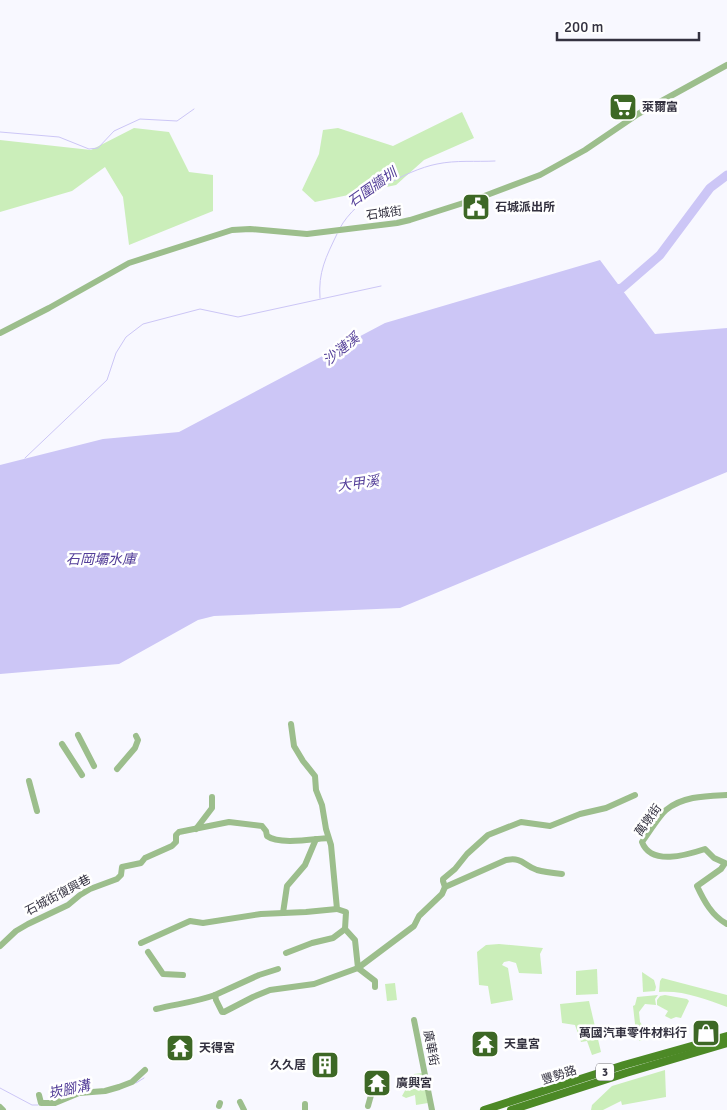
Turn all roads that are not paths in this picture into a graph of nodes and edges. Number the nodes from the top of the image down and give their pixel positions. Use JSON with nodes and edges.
{"nodes":[{"id":1,"x":727,"y":66,"type":"edge"},
{"id":2,"x":0,"y":333,"type":"edge"},
{"id":3,"x":291,"y":724,"type":"dead end"},
{"id":4,"x":78,"y":735,"type":"dead end"},
{"id":5,"x":136,"y":736,"type":"dead end"},
{"id":6,"x":62,"y":744,"type":"dead end"},
{"id":7,"x":94,"y":766,"type":"dead end"},
{"id":8,"x":117,"y":769,"type":"dead end"},
{"id":9,"x":82,"y":776,"type":"dead end"},
{"id":10,"x":29,"y":781,"type":"dead end"},
{"id":11,"x":635,"y":795,"type":"dead end"},
{"id":12,"x":727,"y":795,"type":"edge"},
{"id":13,"x":212,"y":797,"type":"dead end"},
{"id":14,"x":37,"y":812,"type":"dead end"},
{"id":15,"x":196,"y":829,"type":"junction"},
{"id":16,"x":328,"y":838,"type":"junction"},
{"id":17,"x":316,"y":839,"type":"junction"},
{"id":18,"x":726,"y":862,"type":"edge"},
{"id":19,"x":562,"y":874,"type":"dead end"},
{"id":20,"x":445,"y":887,"type":"junction"},
{"id":21,"x":337,"y":909,"type":"junction"},
{"id":22,"x":283,"y":913,"type":"junction"},
{"id":23,"x":727,"y":924,"type":"edge"},
{"id":24,"x":345,"y":929,"type":"junction"},
{"id":25,"x":141,"y":943,"type":"dead end"},
{"id":26,"x":0,"y":946,"type":"edge"},
{"id":27,"x":148,"y":952,"type":"dead end"},
{"id":28,"x":286,"y":953,"type":"dead end"},
{"id":29,"x":358,"y":968,"type":"junction"},
{"id":30,"x":278,"y":969,"type":"dead end"},
{"id":31,"x":183,"y":974,"type":"dead end"},
{"id":32,"x":375,"y":987,"type":"dead end"},
{"id":33,"x":215,"y":995,"type":"junction"},
{"id":34,"x":156,"y":1010,"type":"dead end"},
{"id":35,"x":414,"y":1020,"type":"dead end"},
{"id":36,"x":727,"y":1036,"type":"edge"},
{"id":37,"x":727,"y":1043,"type":"edge"},
{"id":38,"x":145,"y":1070,"type":"dead end"},
{"id":39,"x":373,"y":1088,"type":"dead end"},
{"id":40,"x":39,"y":1095,"type":"dead end"},
{"id":41,"x":240,"y":1102,"type":"dead end"},
{"id":42,"x":522,"y":1105,"type":"edge"},
{"id":43,"x":368,"y":1106,"type":"dead end"},
{"id":44,"x":0,"y":1107,"type":"edge"},
{"id":45,"x":4,"y":1110,"type":"edge"},
{"id":46,"x":244,"y":1110,"type":"edge"},
{"id":47,"x":432,"y":1110,"type":"edge"},
{"id":48,"x":484,"y":1110,"type":"edge"},
{"id":49,"x":511,"y":1110,"type":"edge"}],
"edges":[{"from":1,"to":2,"type":"street","name":"石城街"},
{"from":3,"to":16,"type":"street"},
{"from":4,"to":7,"type":"street"},
{"from":5,"to":8,"type":"street"},
{"from":6,"to":9,"type":"street"},
{"from":10,"to":14,"type":"street"},
{"from":11,"to":20,"type":"street"},
{"from":12,"to":18,"type":"street","name":"萬墩街"},
{"from":13,"to":15,"type":"street"},
{"from":15,"to":17,"type":"street"},
{"from":15,"to":26,"type":"street","name":"石城街復興巷"},
{"from":16,"to":17,"type":"street"},
{"from":16,"to":21,"type":"street"},
{"from":17,"to":22,"type":"street"},
{"from":18,"to":23,"type":"street","name":"萬墩街"},
{"from":19,"to":20,"type":"street"},
{"from":20,"to":29,"type":"street"},
{"from":21,"to":22,"type":"street"},
{"from":21,"to":24,"type":"street"},
{"from":22,"to":25,"type":"street"},
{"from":24,"to":28,"type":"street"},
{"from":24,"to":29,"type":"street"},
{"from":27,"to":31,"type":"street"},
{"from":29,"to":32,"type":"street"},
{"from":29,"to":33,"type":"street"},
{"from":30,"to":33,"type":"street"},
{"from":33,"to":34,"type":"street"},
{"from":35,"to":47,"type":"street","name":"廣華街"},
{"from":36,"to":42,"type":"main road","name":"豐勢路","number":"3"},
{"from":37,"to":42,"type":"main road","name":"豐勢路","number":"3"},
{"from":38,"to":40,"type":"street"},
{"from":39,"to":43,"type":"street"},
{"from":41,"to":46,"type":"street"},
{"from":42,"to":48,"type":"main road","name":"豐勢路","number":"3"},
{"from":42,"to":49,"type":"main road","name":"豐勢路","number":"3"},
{"from":44,"to":45,"type":"street"}]}
